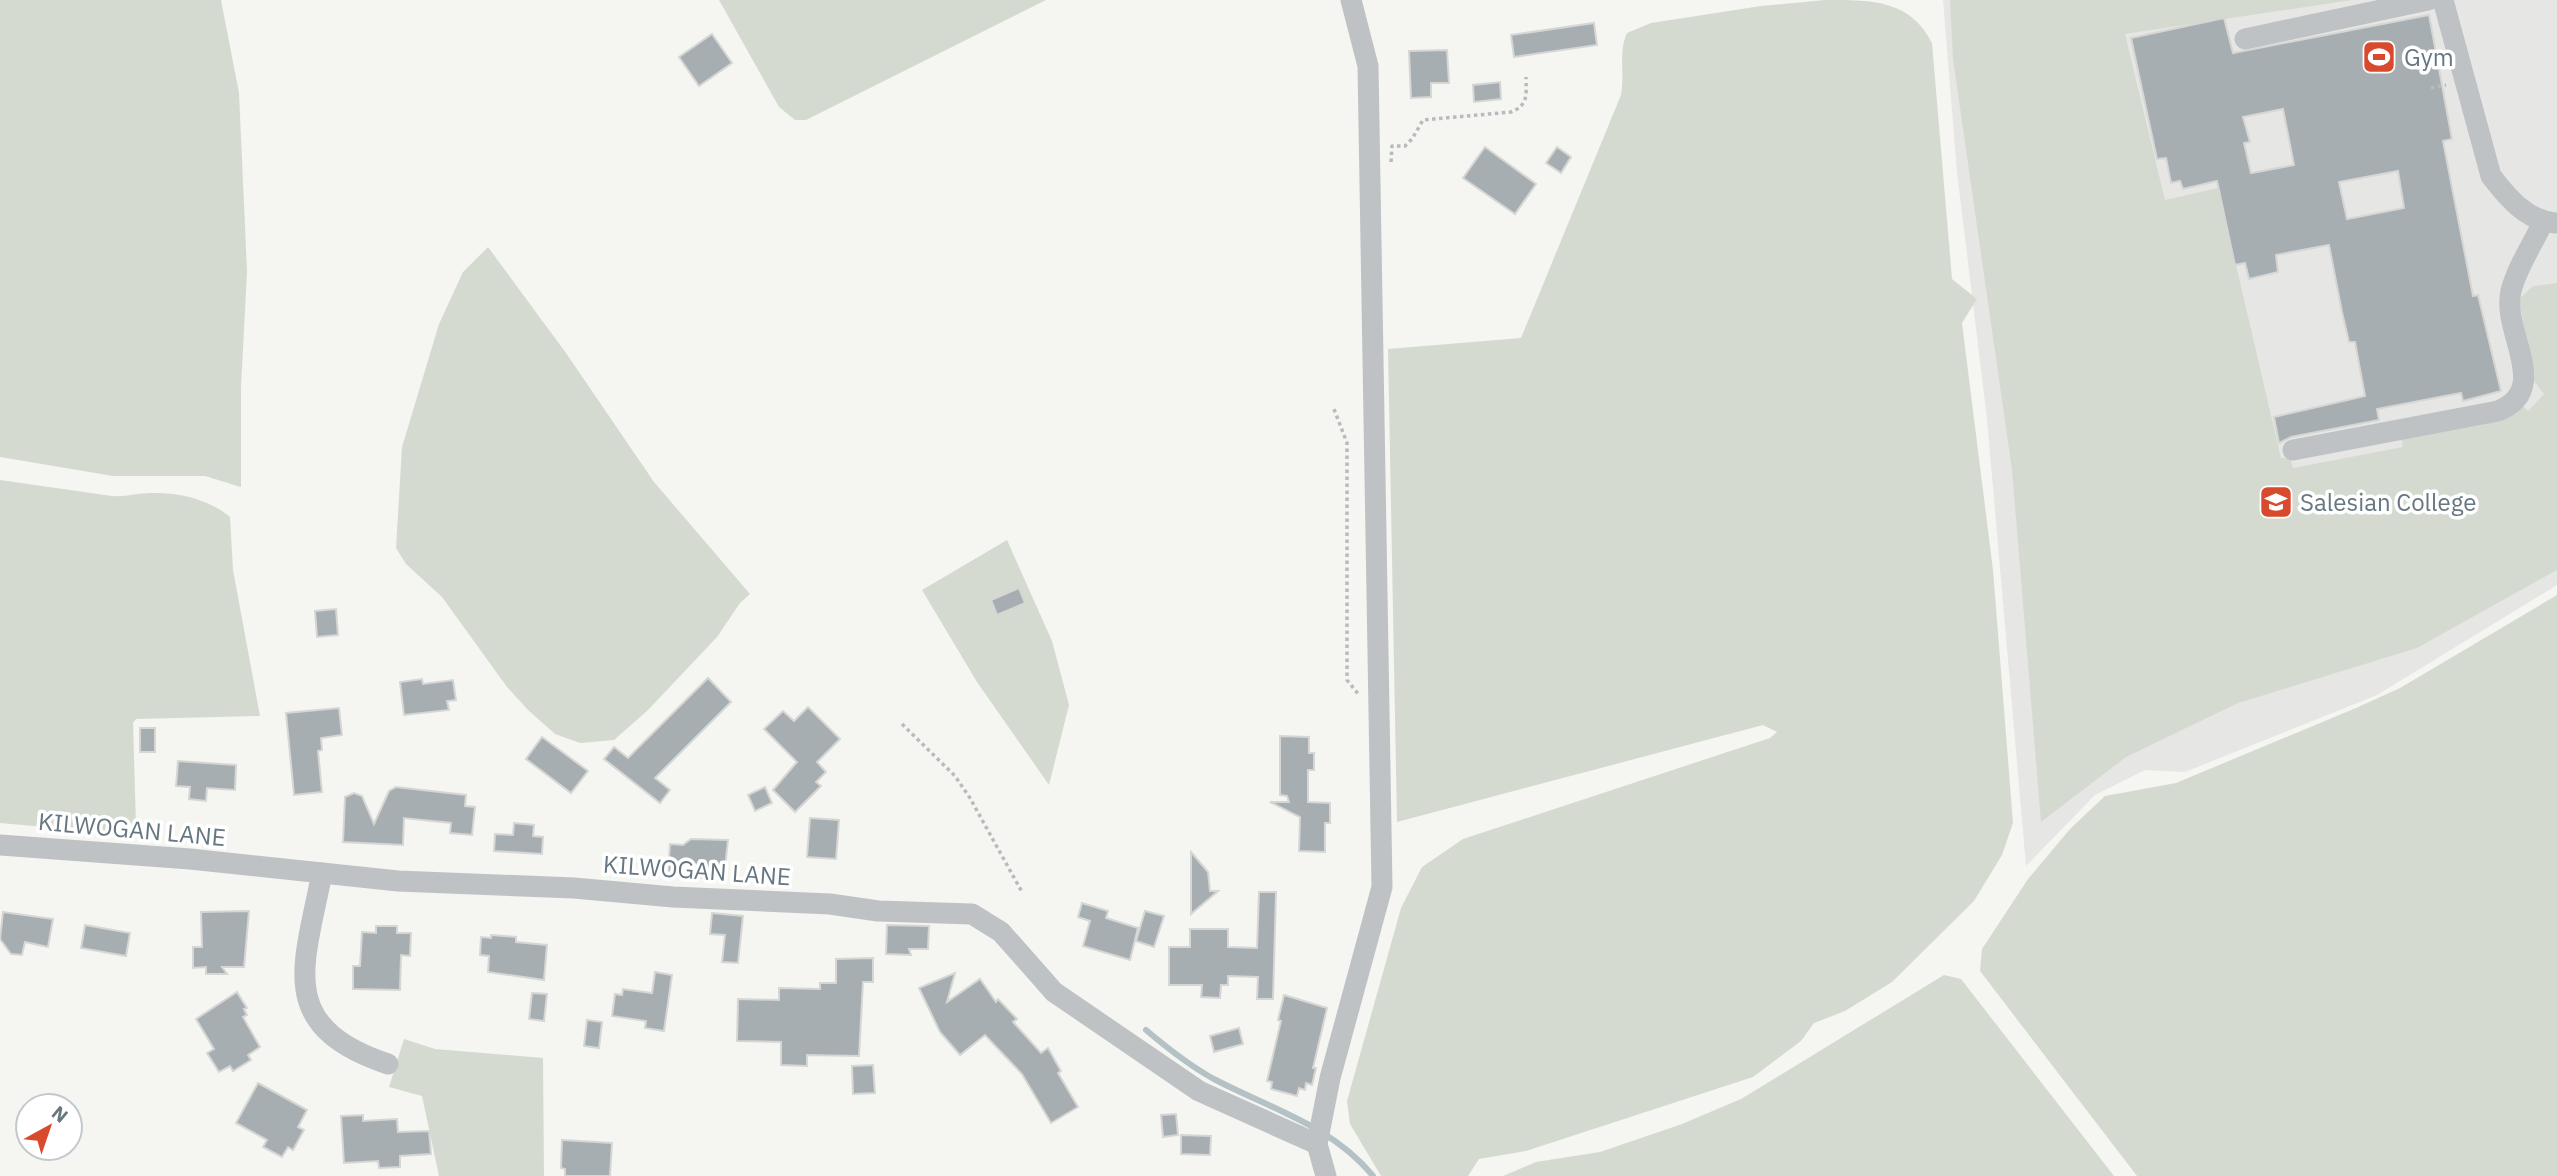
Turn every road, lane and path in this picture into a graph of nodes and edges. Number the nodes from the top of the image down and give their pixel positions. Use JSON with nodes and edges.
{"nodes":[{"id":1,"x":1351,"y":0,"type":"edge"},
{"id":2,"x":2428,"y":0,"type":"edge"},
{"id":3,"x":2443,"y":0,"type":"edge"},
{"id":4,"x":2245,"y":39,"type":"dead end"},
{"id":5,"x":1525,"y":77,"type":"dead end"},
{"id":6,"x":1391,"y":174,"type":"dead end"},
{"id":7,"x":2550,"y":223,"type":"edge"},
{"id":8,"x":1334,"y":409,"type":"dead end"},
{"id":9,"x":2293,"y":450,"type":"dead end"},
{"id":10,"x":1379,"y":713,"type":"junction"},
{"id":11,"x":902,"y":724,"type":"dead end"},
{"id":12,"x":0,"y":845,"type":"edge"},
{"id":13,"x":322,"y":873,"type":"junction"},
{"id":14,"x":1022,"y":891,"type":"dead end"},
{"id":15,"x":388,"y":1063,"type":"dead end"},
{"id":16,"x":1317,"y":1140,"type":"junction"},
{"id":17,"x":1326,"y":1176,"type":"edge"}],
"edges":[{"from":1,"to":10,"type":"street"},
{"from":2,"to":4,"type":"street"},
{"from":3,"to":7,"type":"street"},
{"from":5,"to":6,"type":"path"},
{"from":7,"to":9,"type":"street"},
{"from":8,"to":10,"type":"path"},
{"from":10,"to":16,"type":"street"},
{"from":11,"to":14,"type":"path"},
{"from":12,"to":13,"type":"street","name":"KILWOGAN LANE"},
{"from":13,"to":15,"type":"street"},
{"from":13,"to":16,"type":"street","name":"KILWOGAN LANE"},
{"from":16,"to":17,"type":"street"}]}
